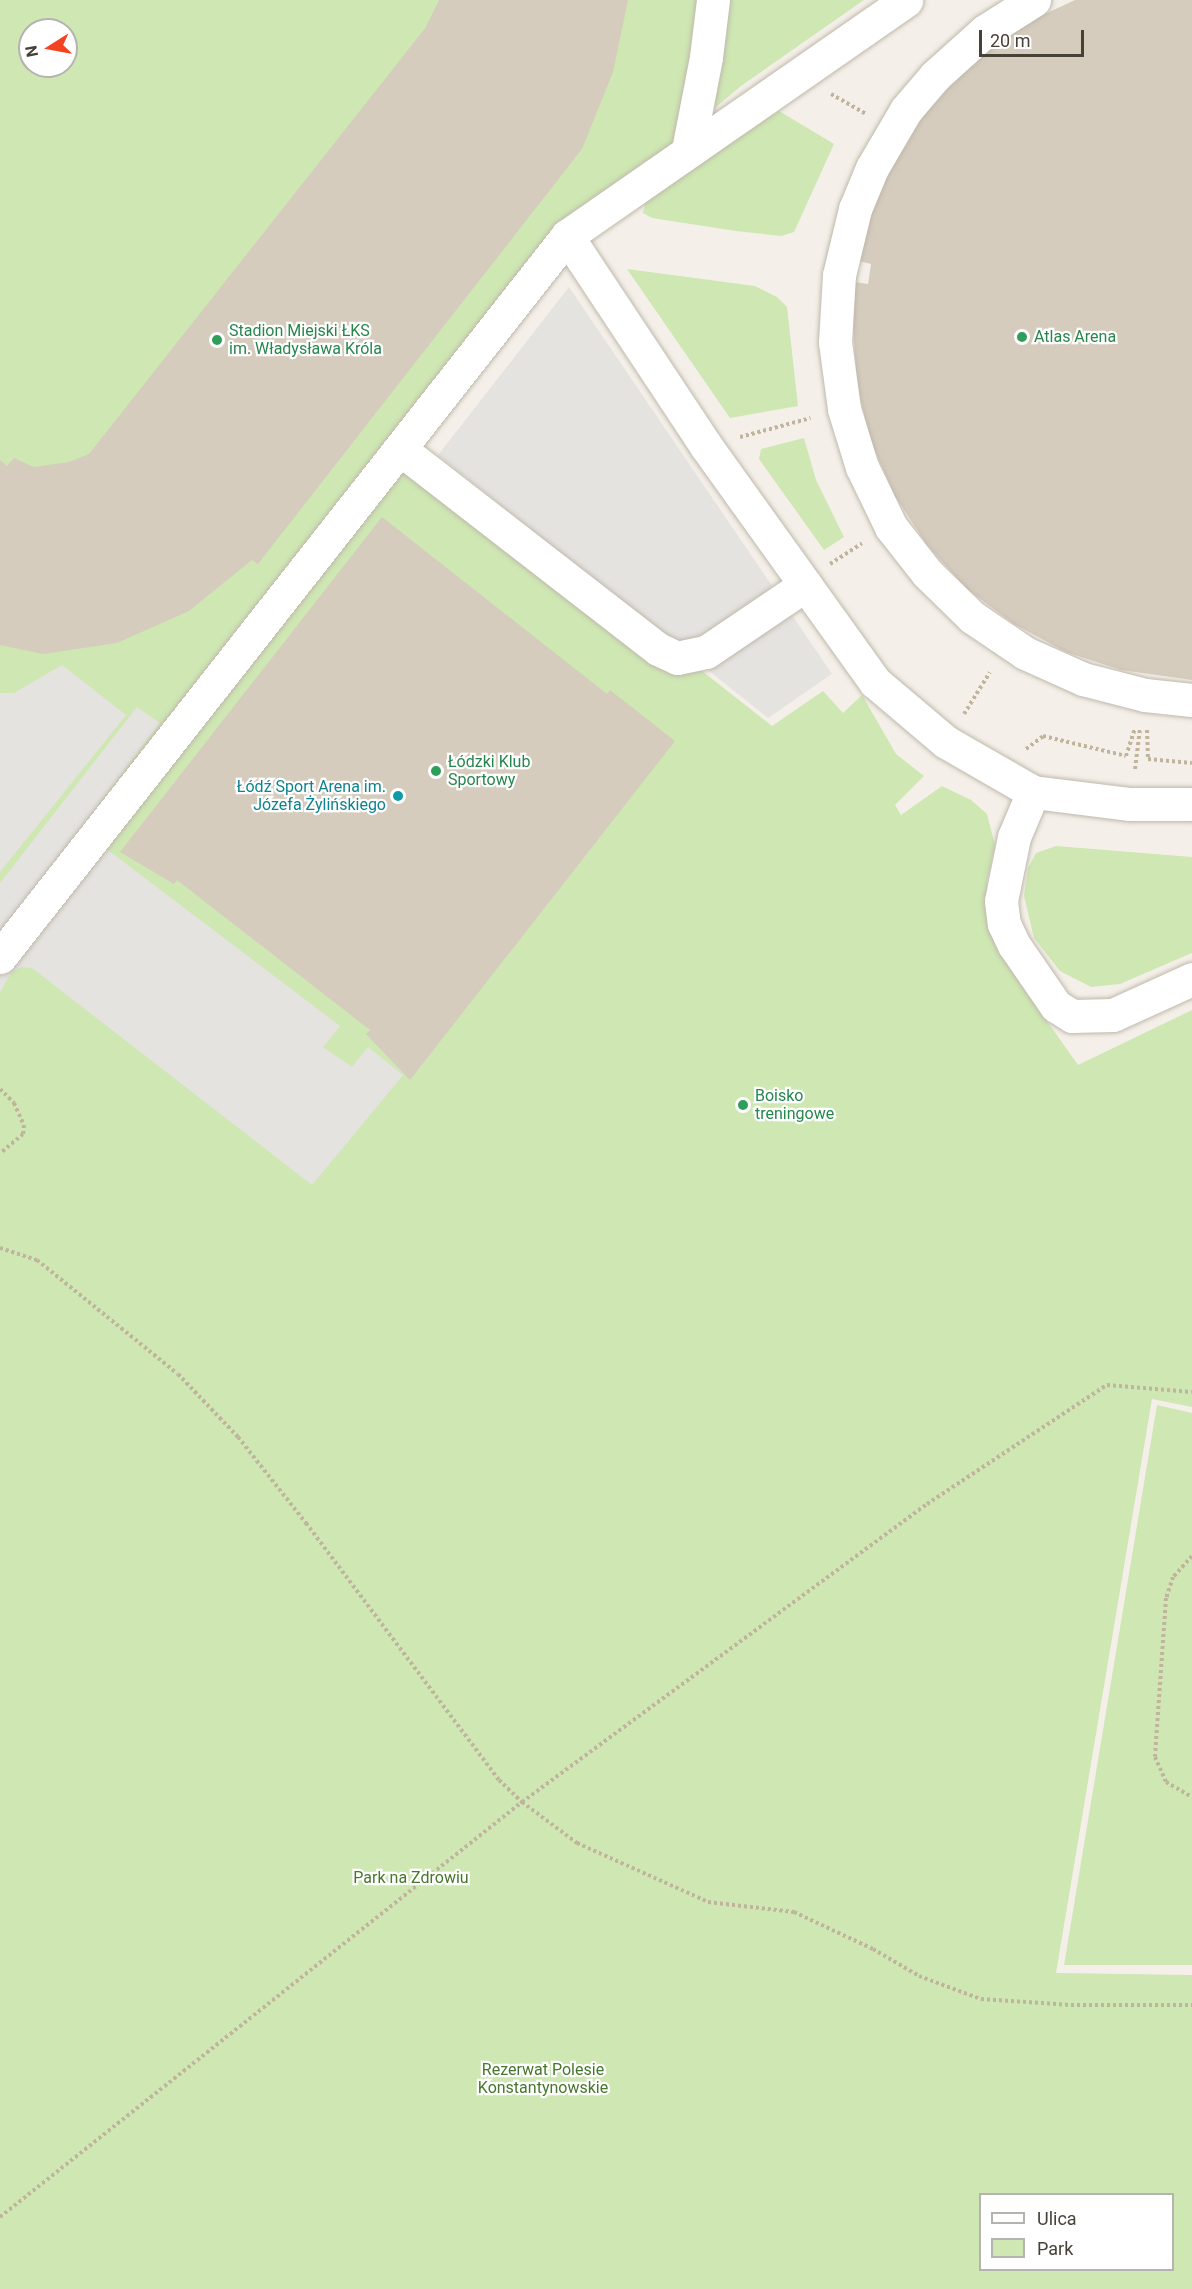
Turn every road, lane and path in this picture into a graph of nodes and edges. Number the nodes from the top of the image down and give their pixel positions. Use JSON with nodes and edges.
{"nodes":[{"id":1,"x":713,"y":0,"type":"edge"},
{"id":2,"x":906,"y":0,"type":"edge"},
{"id":3,"x":1034,"y":0,"type":"edge"},
{"id":4,"x":834,"y":96,"type":"dead end"},
{"id":5,"x":850,"y":106,"type":"dead end"},
{"id":6,"x":688,"y":150,"type":"junction"},
{"id":7,"x":567,"y":236,"type":"junction"},
{"id":8,"x":804,"y":419,"type":"dead end"},
{"id":9,"x":783,"y":425,"type":"dead end"},
{"id":10,"x":400,"y":449,"type":"junction"},
{"id":11,"x":854,"y":548,"type":"dead end"},
{"id":12,"x":833,"y":562,"type":"dead end"},
{"id":13,"x":805,"y":585,"type":"junction"},
{"id":14,"x":986,"y":680,"type":"dead end"},
{"id":15,"x":977,"y":694,"type":"dead end"},
{"id":16,"x":1192,"y":700,"type":"edge"},
{"id":17,"x":1135,"y":728,"type":"dead end"},
{"id":18,"x":1146,"y":730,"type":"dead end"},
{"id":19,"x":1140,"y":735,"type":"dead end"},
{"id":20,"x":1059,"y":740,"type":"dead end"},
{"id":21,"x":1136,"y":759,"type":"dead end"},
{"id":22,"x":1192,"y":764,"type":"edge"},
{"id":23,"x":1033,"y":792,"type":"junction"},
{"id":24,"x":1192,"y":804,"type":"edge"},
{"id":25,"x":0,"y":957,"type":"edge"},
{"id":26,"x":1192,"y":979,"type":"edge"},
{"id":27,"x":0,"y":1089,"type":"edge"},
{"id":28,"x":0,"y":1153,"type":"edge"},
{"id":29,"x":0,"y":1248,"type":"edge"},
{"id":30,"x":1192,"y":1392,"type":"edge"},
{"id":31,"x":1192,"y":1556,"type":"edge"},
{"id":32,"x":1192,"y":1797,"type":"edge"},
{"id":33,"x":522,"y":1802,"type":"junction"},
{"id":34,"x":1192,"y":2005,"type":"edge"},
{"id":35,"x":0,"y":2217,"type":"edge"}],
"edges":[{"from":1,"to":6,"type":"street"},
{"from":2,"to":6,"type":"street"},
{"from":3,"to":16,"type":"street"},
{"from":4,"to":5,"type":"path"},
{"from":6,"to":7,"type":"street"},
{"from":7,"to":10,"type":"street"},
{"from":7,"to":13,"type":"street"},
{"from":8,"to":9,"type":"path"},
{"from":10,"to":13,"type":"street"},
{"from":10,"to":25,"type":"street"},
{"from":11,"to":12,"type":"path"},
{"from":13,"to":23,"type":"street"},
{"from":14,"to":15,"type":"path"},
{"from":17,"to":20,"type":"path"},
{"from":18,"to":22,"type":"path"},
{"from":19,"to":21,"type":"path"},
{"from":23,"to":24,"type":"street"},
{"from":23,"to":26,"type":"street"},
{"from":27,"to":28,"type":"path"},
{"from":29,"to":33,"type":"path"},
{"from":30,"to":33,"type":"path"},
{"from":31,"to":32,"type":"path"},
{"from":33,"to":34,"type":"path"},
{"from":33,"to":35,"type":"path"}]}
